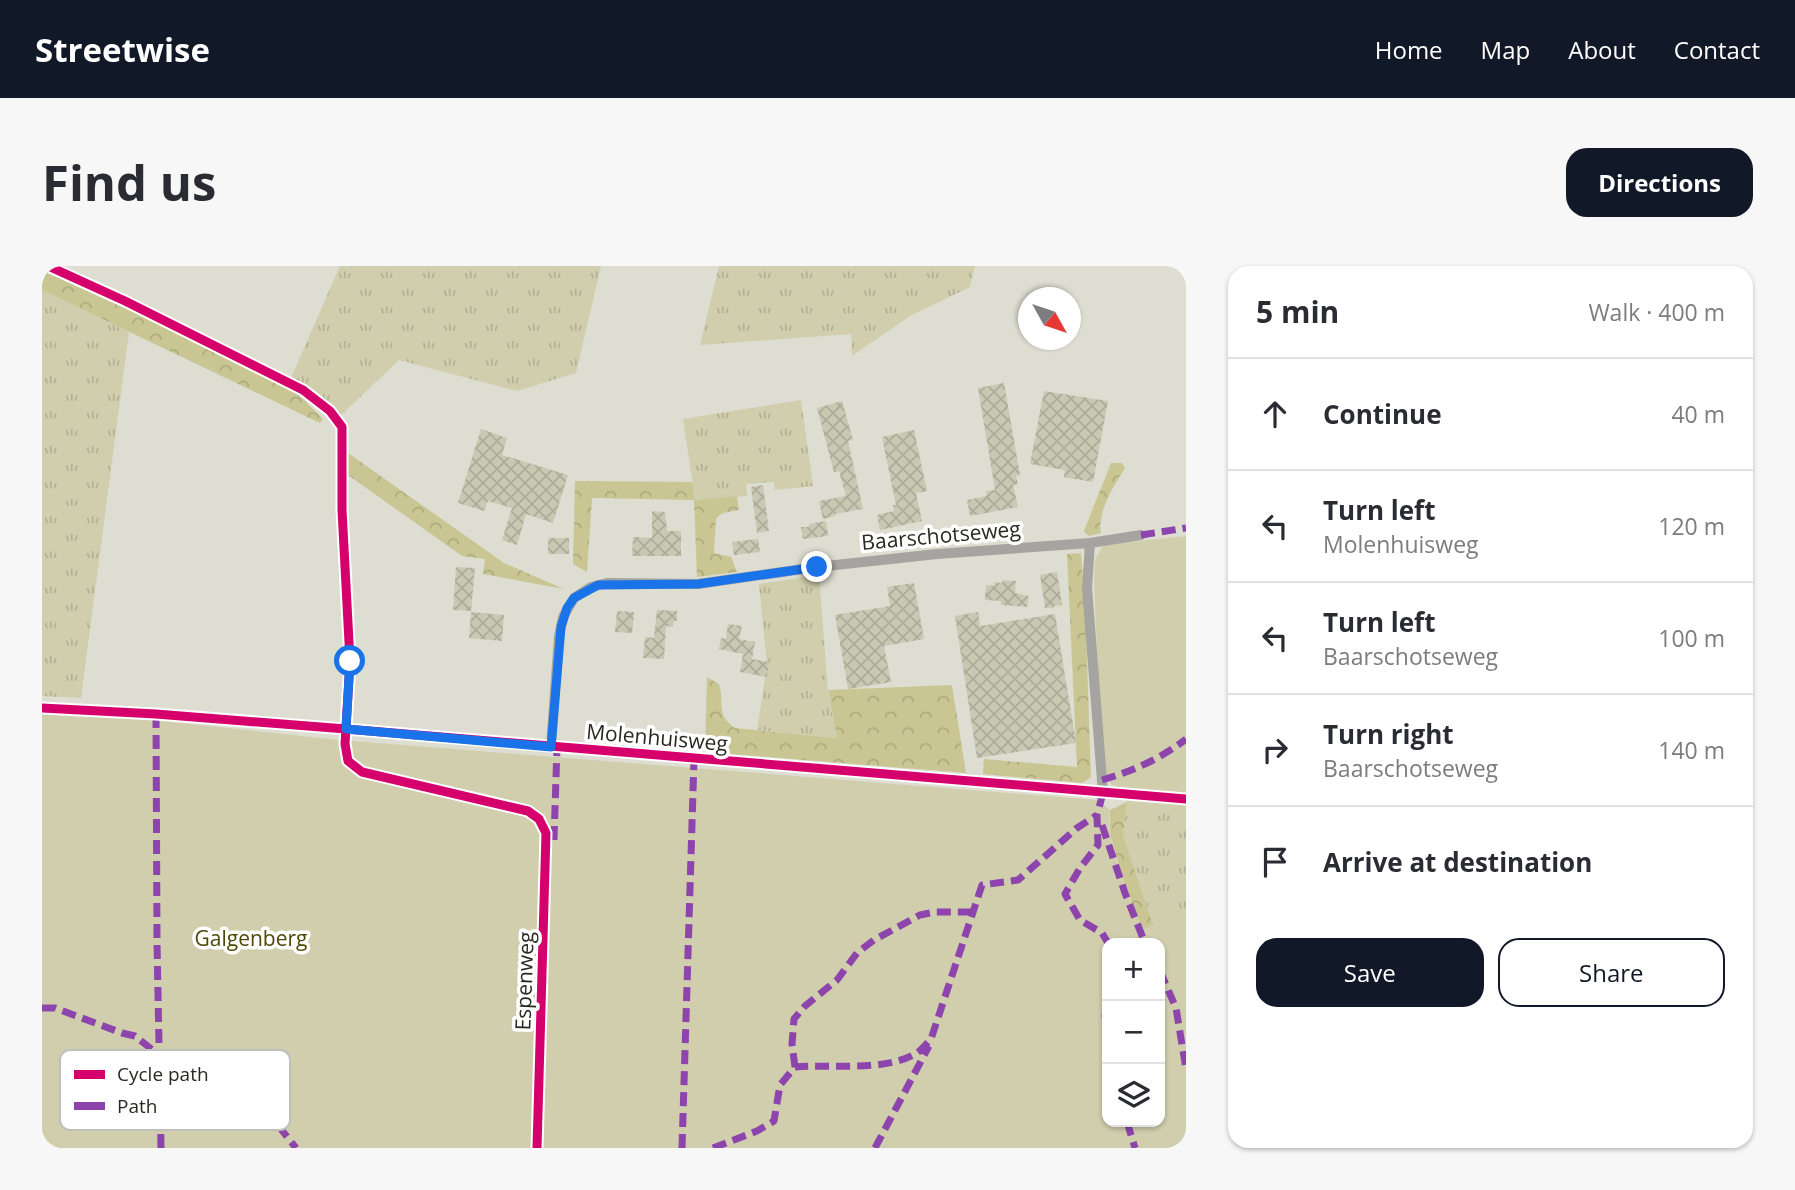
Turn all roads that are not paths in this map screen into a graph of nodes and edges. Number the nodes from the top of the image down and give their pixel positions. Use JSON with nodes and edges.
{"nodes":[{"id":1,"x":1141,"y":535,"type":"dead end"},
{"id":2,"x":1090,"y":543,"type":"junction"},
{"id":3,"x":42,"y":708,"type":"edge"},
{"id":4,"x":551,"y":747,"type":"junction"},
{"id":5,"x":1103,"y":793,"type":"junction"},
{"id":6,"x":1186,"y":799,"type":"edge"}],
"edges":[{"from":1,"to":2,"type":"street","name":"Baarschotseweg"},
{"from":2,"to":4,"type":"street","name":"Baarschotseweg"},
{"from":2,"to":5,"type":"street"},
{"from":3,"to":4,"type":"street","name":"Molenhuisweg"},
{"from":4,"to":5,"type":"street","name":"Molenhuisweg"},
{"from":5,"to":6,"type":"street","name":"Molenhuisweg"}]}
